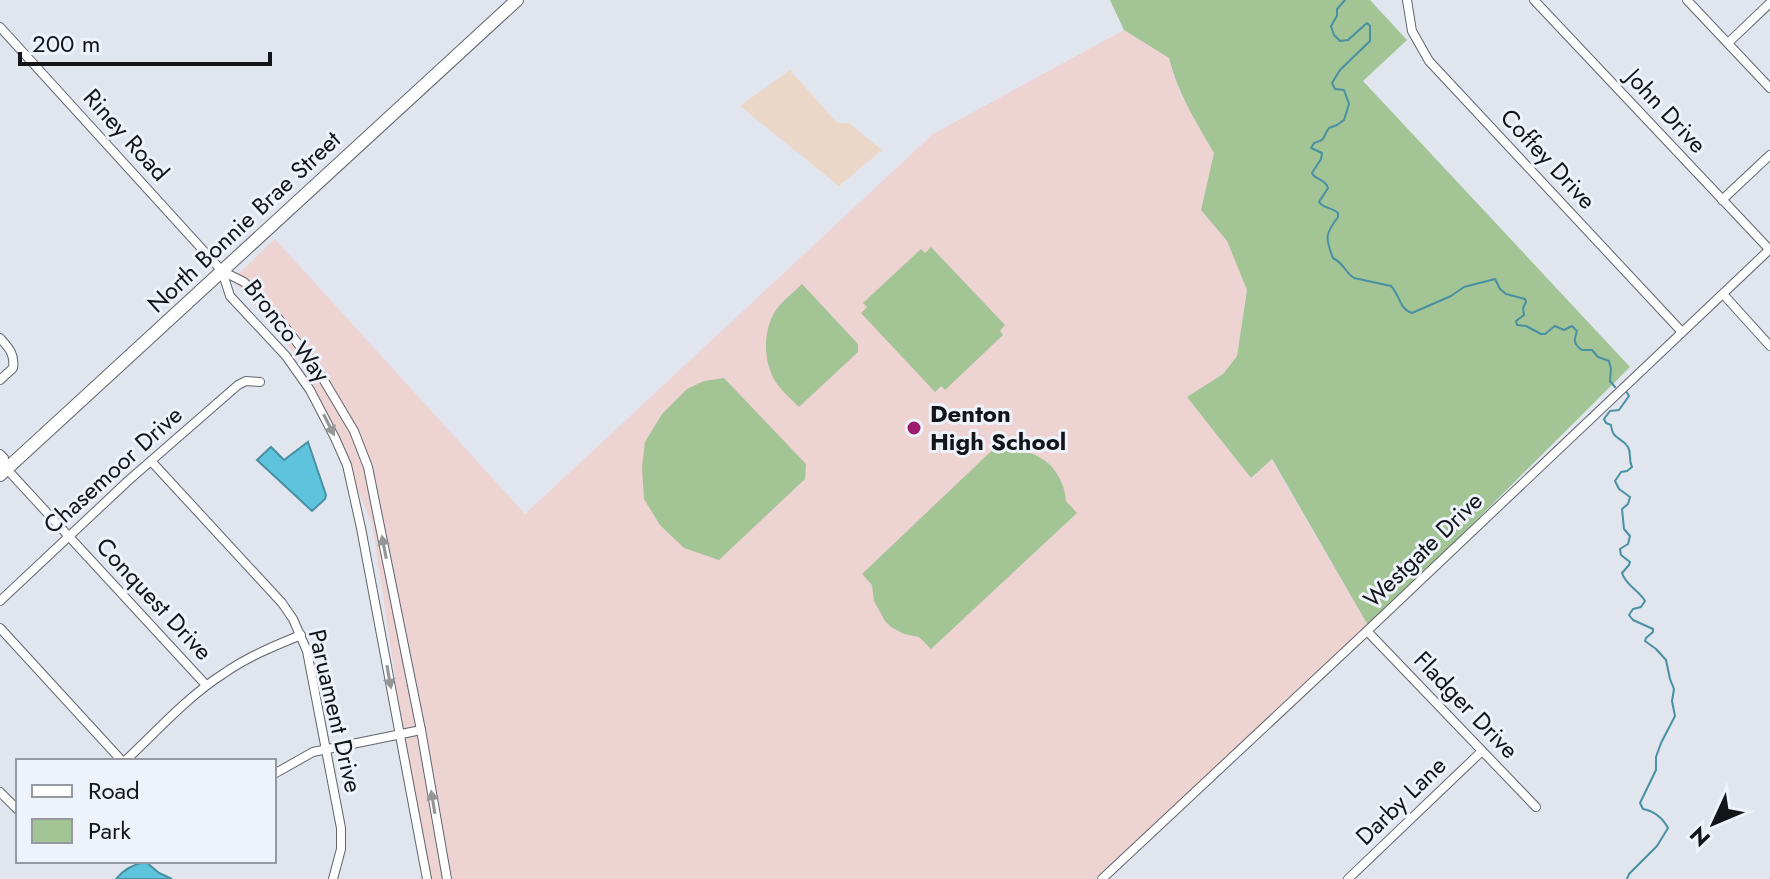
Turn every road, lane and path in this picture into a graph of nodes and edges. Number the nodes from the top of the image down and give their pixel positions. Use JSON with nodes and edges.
{"nodes":[{"id":1,"x":517,"y":0,"type":"edge"},
{"id":2,"x":1407,"y":0,"type":"edge"},
{"id":3,"x":1534,"y":0,"type":"edge"},
{"id":4,"x":1687,"y":0,"type":"edge"},
{"id":5,"x":1770,"y":3,"type":"edge"},
{"id":6,"x":0,"y":27,"type":"edge"},
{"id":7,"x":1728,"y":43,"type":"junction"},
{"id":8,"x":1770,"y":88,"type":"edge"},
{"id":9,"x":1770,"y":155,"type":"edge"},
{"id":10,"x":1722,"y":200,"type":"junction"},
{"id":11,"x":1770,"y":249,"type":"edge"},
{"id":12,"x":222,"y":271,"type":"junction"},
{"id":13,"x":1723,"y":294,"type":"junction"},
{"id":14,"x":1682,"y":332,"type":"junction"},
{"id":15,"x":0,"y":338,"type":"edge"},
{"id":16,"x":1770,"y":346,"type":"edge"},
{"id":17,"x":0,"y":380,"type":"edge"},
{"id":18,"x":260,"y":382,"type":"dead end"},
{"id":19,"x":0,"y":454,"type":"edge"},
{"id":20,"x":151,"y":461,"type":"junction"},
{"id":21,"x":3,"y":468,"type":"edge"},
{"id":22,"x":69,"y":536,"type":"junction"},
{"id":23,"x":0,"y":601,"type":"edge"},
{"id":24,"x":0,"y":628,"type":"edge"},
{"id":25,"x":1367,"y":631,"type":"junction"},
{"id":26,"x":301,"y":635,"type":"junction"},
{"id":27,"x":206,"y":685,"type":"junction"},
{"id":28,"x":421,"y":730,"type":"junction"},
{"id":29,"x":399,"y":734,"type":"junction"},
{"id":30,"x":326,"y":748,"type":"junction"},
{"id":31,"x":1482,"y":751,"type":"junction"},
{"id":32,"x":122,"y":759,"type":"edge"},
{"id":33,"x":126,"y":759,"type":"edge"},
{"id":34,"x":276,"y":773,"type":"edge"},
{"id":35,"x":0,"y":792,"type":"edge"},
{"id":36,"x":1536,"y":807,"type":"dead end"},
{"id":37,"x":16,"y":808,"type":"edge"},
{"id":38,"x":333,"y":879,"type":"edge"},
{"id":39,"x":427,"y":879,"type":"edge"},
{"id":40,"x":447,"y":879,"type":"edge"},
{"id":41,"x":1102,"y":879,"type":"edge"},
{"id":42,"x":1348,"y":879,"type":"edge"}],
"edges":[{"from":1,"to":12,"type":"main road","name":"North Bonnie Brae Street"},
{"from":2,"to":14,"type":"street","name":"Coffey Drive"},
{"from":3,"to":10,"type":"street","name":"John Drive"},
{"from":4,"to":7,"type":"street"},
{"from":5,"to":7,"type":"street"},
{"from":6,"to":12,"type":"street","name":"Riney Road"},
{"from":7,"to":8,"type":"street"},
{"from":9,"to":10,"type":"street"},
{"from":10,"to":11,"type":"street","name":"John Drive"},
{"from":11,"to":13,"type":"street","name":"Westgate Drive"},
{"from":12,"to":21,"type":"main road","name":"North Bonnie Brae Street"},
{"from":28,"to":12,"type":"street","name":"Bronco Way","one_way":true},
{"from":12,"to":29,"type":"street","name":"Bronco Way","one_way":true},
{"from":13,"to":14,"type":"street","name":"Westgate Drive"},
{"from":13,"to":16,"type":"street"},
{"from":14,"to":25,"type":"street","name":"Westgate Drive"},
{"from":15,"to":17,"type":"street"},
{"from":18,"to":20,"type":"street","name":"Chasemoor Drive"},
{"from":19,"to":21,"type":"street"},
{"from":20,"to":22,"type":"street","name":"Chasemoor Drive"},
{"from":20,"to":26,"type":"street","name":"Paruament Drive"},
{"from":21,"to":22,"type":"street","name":"Conquest Drive"},
{"from":22,"to":23,"type":"street","name":"Chasemoor Drive"},
{"from":22,"to":27,"type":"street","name":"Conquest Drive"},
{"from":24,"to":32,"type":"street"},
{"from":25,"to":31,"type":"street","name":"Fladger Drive"},
{"from":25,"to":41,"type":"street","name":"Westgate Drive"},
{"from":26,"to":27,"type":"street"},
{"from":26,"to":30,"type":"street","name":"Paruament Drive"},
{"from":27,"to":33,"type":"street"},
{"from":28,"to":29,"type":"street"},
{"from":40,"to":28,"type":"street","name":"Bronco Way","one_way":true},
{"from":29,"to":30,"type":"street"},
{"from":29,"to":39,"type":"street","name":"Bronco Way"},
{"from":30,"to":34,"type":"street"},
{"from":30,"to":38,"type":"street","name":"Paruament Drive"},
{"from":31,"to":36,"type":"street","name":"Fladger Drive"},
{"from":31,"to":42,"type":"street","name":"Darby Lane"},
{"from":35,"to":37,"type":"street"}]}
